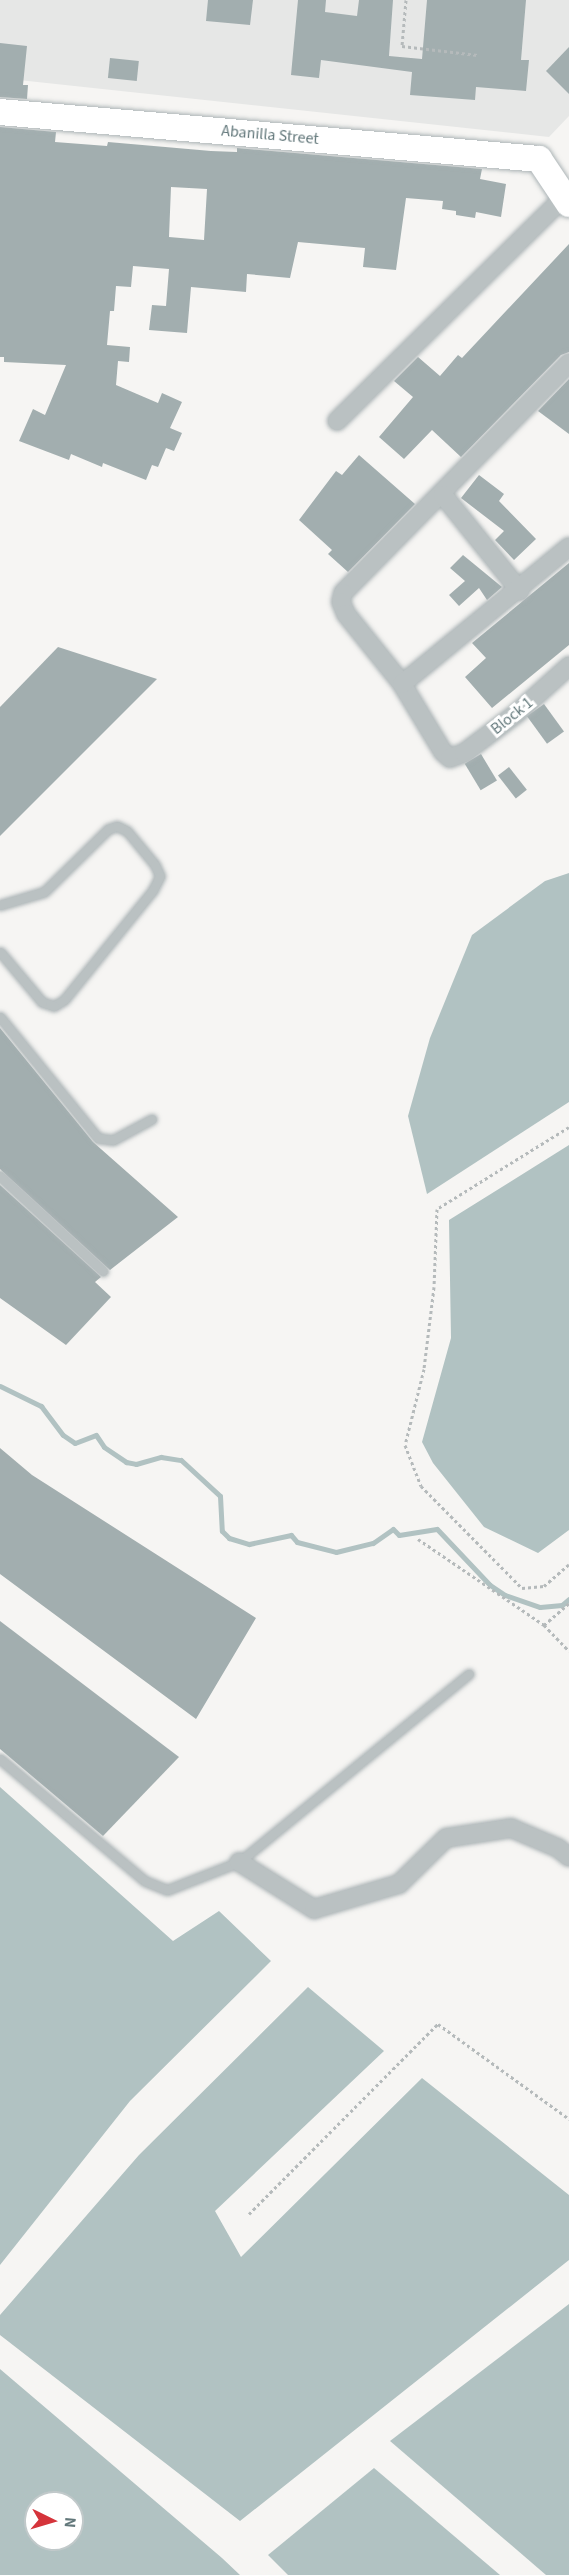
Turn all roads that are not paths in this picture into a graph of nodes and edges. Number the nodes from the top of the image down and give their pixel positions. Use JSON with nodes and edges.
{"nodes":[{"id":1,"x":0,"y":112,"type":"edge"},
{"id":2,"x":566,"y":201,"type":"edge"},
{"id":3,"x":569,"y":363,"type":"edge"},
{"id":4,"x":337,"y":421,"type":"dead end"},
{"id":5,"x":443,"y":495,"type":"junction"},
{"id":6,"x":569,"y":548,"type":"edge"},
{"id":7,"x":520,"y":591,"type":"junction"},
{"id":8,"x":569,"y":666,"type":"edge"},
{"id":9,"x":402,"y":684,"type":"junction"},
{"id":10,"x":0,"y":905,"type":"edge"},
{"id":11,"x":0,"y":952,"type":"edge"},
{"id":12,"x":0,"y":1017,"type":"edge"},
{"id":13,"x":152,"y":1119,"type":"dead end"},
{"id":14,"x":0,"y":1176,"type":"edge"},
{"id":15,"x":103,"y":1271,"type":"dead end"},
{"id":16,"x":469,"y":1674,"type":"dead end"},
{"id":17,"x":0,"y":1759,"type":"edge"},
{"id":18,"x":569,"y":1857,"type":"edge"},
{"id":19,"x":239,"y":1862,"type":"junction"}],
"edges":[{"from":1,"to":2,"type":"street","name":"Abanilla Street"},
{"from":2,"to":4,"type":"street"},
{"from":3,"to":5,"type":"street"},
{"from":5,"to":7,"type":"street"},
{"from":5,"to":9,"type":"street"},
{"from":6,"to":7,"type":"street"},
{"from":7,"to":9,"type":"street"},
{"from":8,"to":9,"type":"street","name":"Block 1"},
{"from":10,"to":11,"type":"lane"},
{"from":12,"to":13,"type":"lane"},
{"from":14,"to":15,"type":"lane"},
{"from":16,"to":19,"type":"lane"},
{"from":17,"to":19,"type":"lane"},
{"from":18,"to":19,"type":"street"}]}
